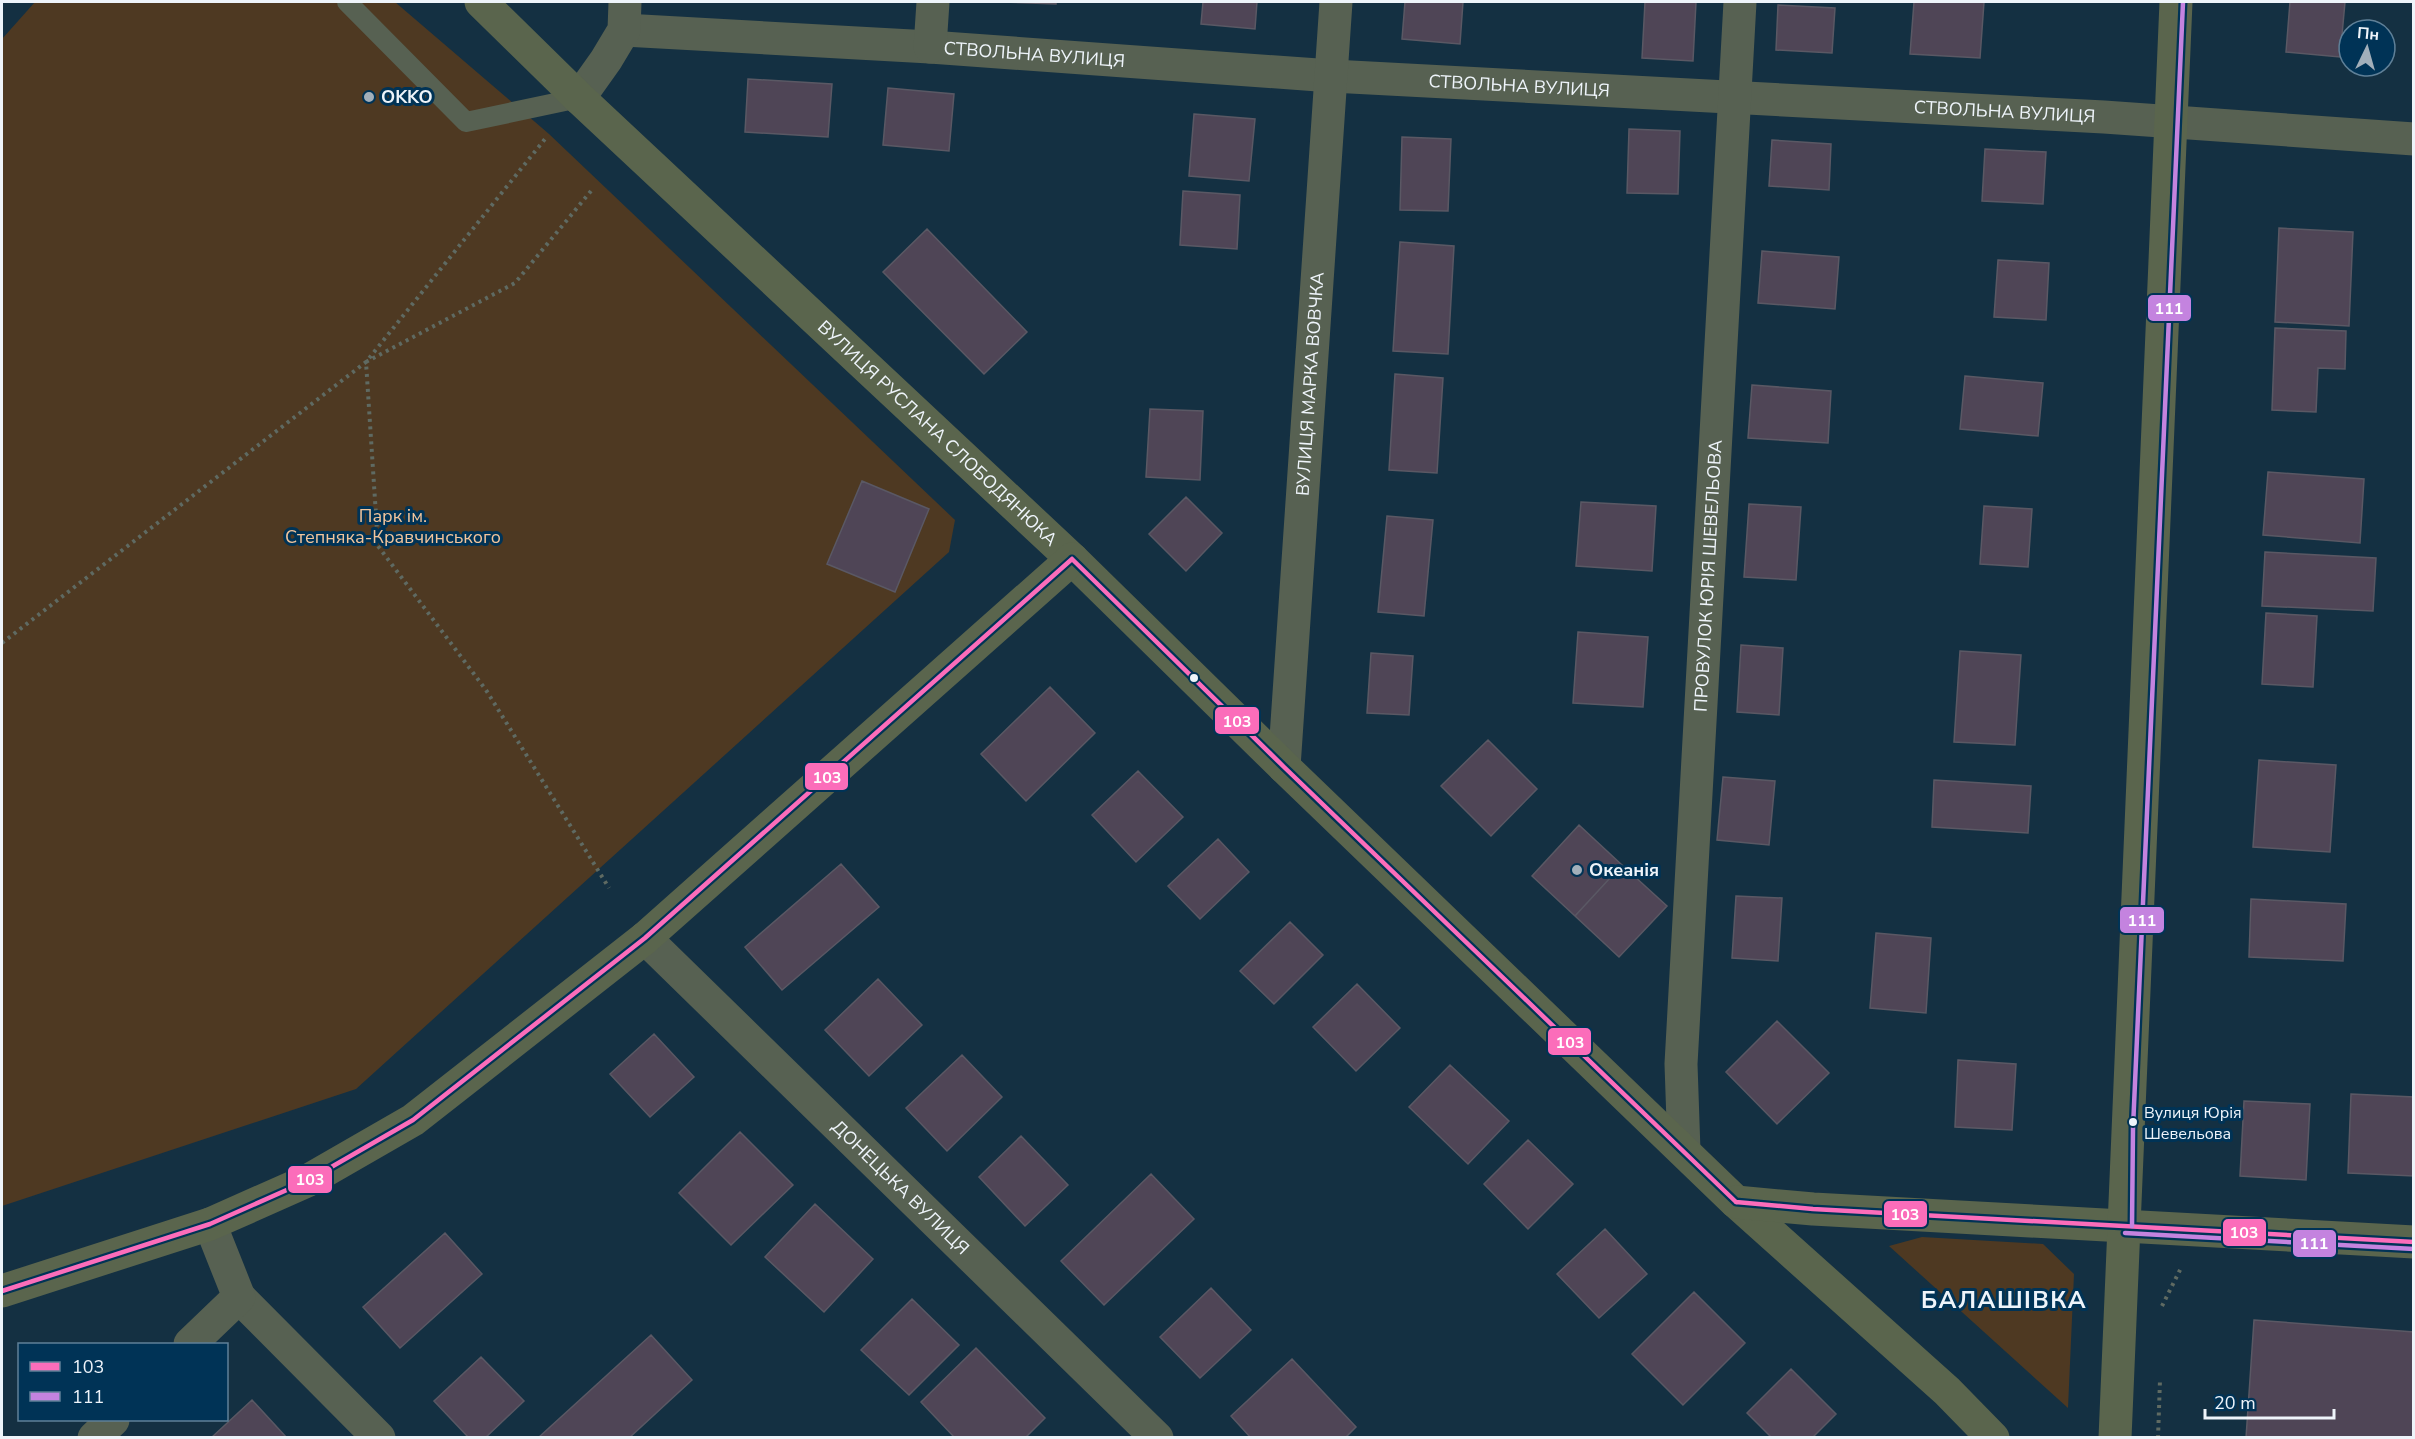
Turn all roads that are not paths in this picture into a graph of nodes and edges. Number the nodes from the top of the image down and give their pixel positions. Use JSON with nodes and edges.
{"nodes":[{"id":1,"x":347,"y":2,"type":"edge"},
{"id":2,"x":481,"y":2,"type":"edge"},
{"id":3,"x":933,"y":2,"type":"edge"},
{"id":4,"x":1336,"y":2,"type":"edge"},
{"id":5,"x":1740,"y":2,"type":"edge"},
{"id":6,"x":2176,"y":2,"type":"edge"},
{"id":7,"x":625,"y":16,"type":"edge"},
{"id":8,"x":930,"y":47,"type":"junction"},
{"id":9,"x":1332,"y":76,"type":"junction"},
{"id":10,"x":1735,"y":97,"type":"junction"},
{"id":11,"x":579,"y":98,"type":"junction"},
{"id":12,"x":2170,"y":123,"type":"junction"},
{"id":13,"x":2414,"y":139,"type":"edge"},
{"id":14,"x":1072,"y":559,"type":"junction"},
{"id":15,"x":1284,"y":767,"type":"junction"},
{"id":16,"x":645,"y":938,"type":"junction"},
{"id":17,"x":1684,"y":1151,"type":"junction"},
{"id":18,"x":1736,"y":1202,"type":"junction"},
{"id":19,"x":210,"y":1224,"type":"junction"},
{"id":20,"x":2125,"y":1226,"type":"junction"},
{"id":21,"x":2414,"y":1242,"type":"edge"},
{"id":22,"x":2,"y":1291,"type":"edge"},
{"id":23,"x":239,"y":1297,"type":"junction"},
{"id":24,"x":191,"y":1343,"type":"edge"},
{"id":25,"x":111,"y":1421,"type":"edge"},
{"id":26,"x":94,"y":1437,"type":"edge"},
{"id":27,"x":379,"y":1437,"type":"edge"},
{"id":28,"x":1157,"y":1437,"type":"edge"},
{"id":29,"x":1993,"y":1437,"type":"edge"},
{"id":30,"x":2115,"y":1437,"type":"edge"}],
"edges":[{"from":1,"to":11,"type":"lane"},
{"from":2,"to":11,"type":"street","name":"ВУЛИЦЯ РУСЛАНА СЛОБОДЯНЮКА"},
{"from":3,"to":8,"type":"street"},
{"from":4,"to":9,"type":"street","name":"ВУЛИЦЯ МАРКА ВОВЧКА"},
{"from":5,"to":10,"type":"street","name":"ПРОВУЛОК ЮРІЯ ШЕВЕЛЬОВА"},
{"from":6,"to":12,"type":"street"},
{"from":7,"to":8,"type":"street","name":"СТВОЛЬНА ВУЛИЦЯ"},
{"from":7,"to":11,"type":"street"},
{"from":8,"to":9,"type":"street","name":"СТВОЛЬНА ВУЛИЦЯ"},
{"from":9,"to":10,"type":"street","name":"СТВОЛЬНА ВУЛИЦЯ"},
{"from":9,"to":15,"type":"street","name":"ВУЛИЦЯ МАРКА ВОВЧКА"},
{"from":10,"to":12,"type":"street","name":"СТВОЛЬНА ВУЛИЦЯ"},
{"from":10,"to":17,"type":"street","name":"ПРОВУЛОК ЮРІЯ ШЕВЕЛЬОВА"},
{"from":11,"to":14,"type":"street","name":"ВУЛИЦЯ РУСЛАНА СЛОБОДЯНЮКА"},
{"from":12,"to":13,"type":"street","name":"СТВОЛЬНА ВУЛИЦЯ"},
{"from":12,"to":20,"type":"street"},
{"from":14,"to":15,"type":"street","name":"ВУЛИЦЯ РУСЛАНА СЛОБОДЯНЮКА"},
{"from":14,"to":16,"type":"street"},
{"from":15,"to":17,"type":"street","name":"ВУЛИЦЯ РУСЛАНА СЛОБОДЯНЮКА"},
{"from":16,"to":19,"type":"street"},
{"from":16,"to":28,"type":"street","name":"ДОНЕЦЬКА ВУЛИЦЯ"},
{"from":17,"to":18,"type":"street","name":"ВУЛИЦЯ РУСЛАНА СЛОБОДЯНЮКА"},
{"from":18,"to":20,"type":"street"},
{"from":18,"to":29,"type":"street","name":"ВУЛИЦЯ РУСЛАНА СЛОБОДЯНЮКА"},
{"from":19,"to":22,"type":"street"},
{"from":19,"to":23,"type":"street"},
{"from":20,"to":21,"type":"street"},
{"from":20,"to":30,"type":"street"},
{"from":23,"to":24,"type":"street"},
{"from":23,"to":27,"type":"street"},
{"from":25,"to":26,"type":"street"}]}
